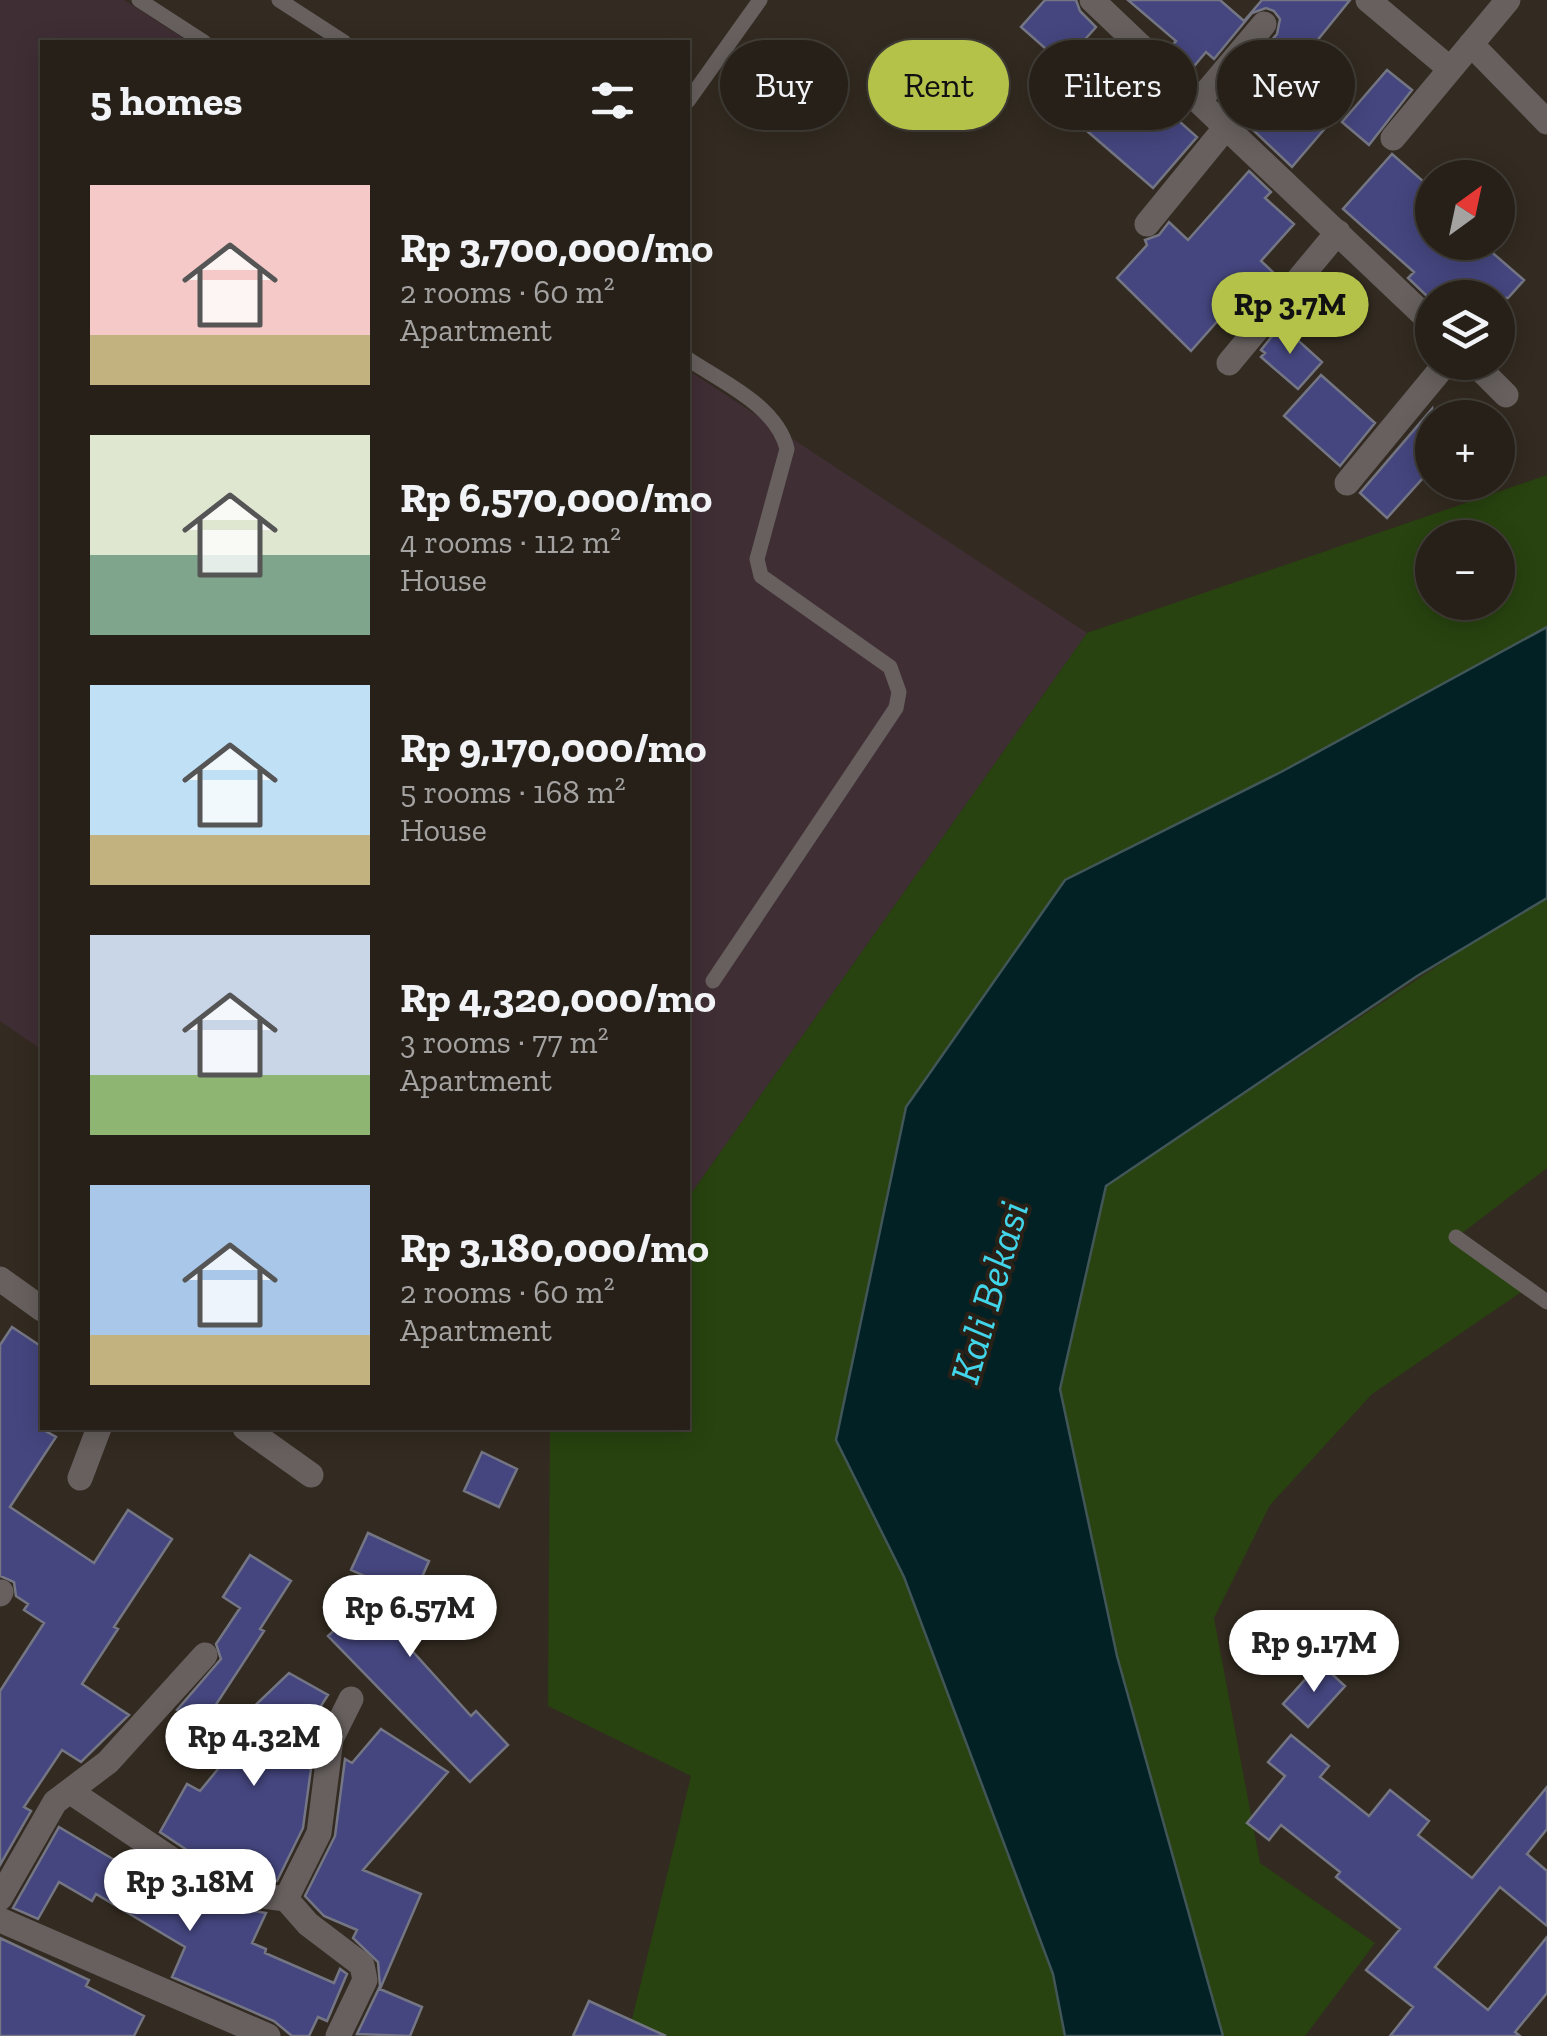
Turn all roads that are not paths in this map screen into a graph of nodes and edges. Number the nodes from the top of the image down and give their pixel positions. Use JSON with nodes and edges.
{"nodes":[{"id":1,"x":139,"y":0,"type":"edge"},
{"id":2,"x":278,"y":0,"type":"edge"},
{"id":3,"x":760,"y":0,"type":"edge"},
{"id":4,"x":1368,"y":0,"type":"edge"},
{"id":5,"x":1508,"y":0,"type":"edge"},
{"id":6,"x":1105,"y":4,"type":"edge"},
{"id":7,"x":1264,"y":24,"type":"dead end"},
{"id":8,"x":201,"y":40,"type":"edge"},
{"id":9,"x":341,"y":40,"type":"edge"},
{"id":10,"x":1471,"y":44,"type":"junction"},
{"id":11,"x":1449,"y":68,"type":"junction"},
{"id":12,"x":690,"y":98,"type":"edge"},
{"id":13,"x":1200,"y":101,"type":"junction"},
{"id":14,"x":1217,"y":117,"type":"edge"},
{"id":15,"x":1547,"y":122,"type":"edge"},
{"id":16,"x":1223,"y":130,"type":"edge"},
{"id":17,"x":1230,"y":130,"type":"edge"},
{"id":18,"x":1392,"y":138,"type":"dead end"},
{"id":19,"x":1147,"y":224,"type":"dead end"},
{"id":20,"x":1338,"y":232,"type":"junction"},
{"id":21,"x":1415,"y":307,"type":"edge"},
{"id":22,"x":690,"y":361,"type":"edge"},
{"id":23,"x":1229,"y":363,"type":"dead end"},
{"id":24,"x":1432,"y":380,"type":"edge"},
{"id":25,"x":1491,"y":380,"type":"edge"},
{"id":26,"x":1506,"y":395,"type":"dead end"},
{"id":27,"x":1347,"y":483,"type":"dead end"},
{"id":28,"x":713,"y":980,"type":"dead end"},
{"id":29,"x":1456,"y":1238,"type":"dead end"},
{"id":30,"x":0,"y":1279,"type":"edge"},
{"id":31,"x":1547,"y":1302,"type":"edge"},
{"id":32,"x":40,"y":1308,"type":"edge"},
{"id":33,"x":98,"y":1430,"type":"edge"},
{"id":34,"x":249,"y":1430,"type":"edge"},
{"id":35,"x":310,"y":1476,"type":"dead end"},
{"id":36,"x":80,"y":1478,"type":"dead end"},
{"id":37,"x":205,"y":1655,"type":"dead end"},
{"id":38,"x":352,"y":1699,"type":"dead end"},
{"id":39,"x":71,"y":1792,"type":"junction"},
{"id":40,"x":0,"y":1898,"type":"edge"},
{"id":41,"x":286,"y":1899,"type":"junction"},
{"id":42,"x":0,"y":1920,"type":"edge"},
{"id":43,"x":268,"y":2036,"type":"edge"},
{"id":44,"x":338,"y":2036,"type":"edge"}],
"edges":[{"from":1,"to":8,"type":"lane"},
{"from":2,"to":9,"type":"lane"},
{"from":3,"to":12,"type":"lane"},
{"from":4,"to":11,"type":"street"},
{"from":5,"to":10,"type":"street"},
{"from":6,"to":13,"type":"street"},
{"from":7,"to":13,"type":"street"},
{"from":10,"to":11,"type":"street"},
{"from":10,"to":15,"type":"street"},
{"from":11,"to":18,"type":"street"},
{"from":13,"to":14,"type":"street"},
{"from":16,"to":19,"type":"street"},
{"from":17,"to":20,"type":"street"},
{"from":20,"to":21,"type":"street"},
{"from":20,"to":23,"type":"street"},
{"from":22,"to":28,"type":"lane"},
{"from":24,"to":27,"type":"street"},
{"from":25,"to":26,"type":"street"},
{"from":29,"to":31,"type":"lane"},
{"from":30,"to":32,"type":"street"},
{"from":33,"to":36,"type":"street"},
{"from":34,"to":35,"type":"street"},
{"from":37,"to":39,"type":"street"},
{"from":38,"to":41,"type":"street"},
{"from":39,"to":40,"type":"street"},
{"from":39,"to":41,"type":"street"},
{"from":41,"to":44,"type":"street"},
{"from":42,"to":43,"type":"street"}]}
